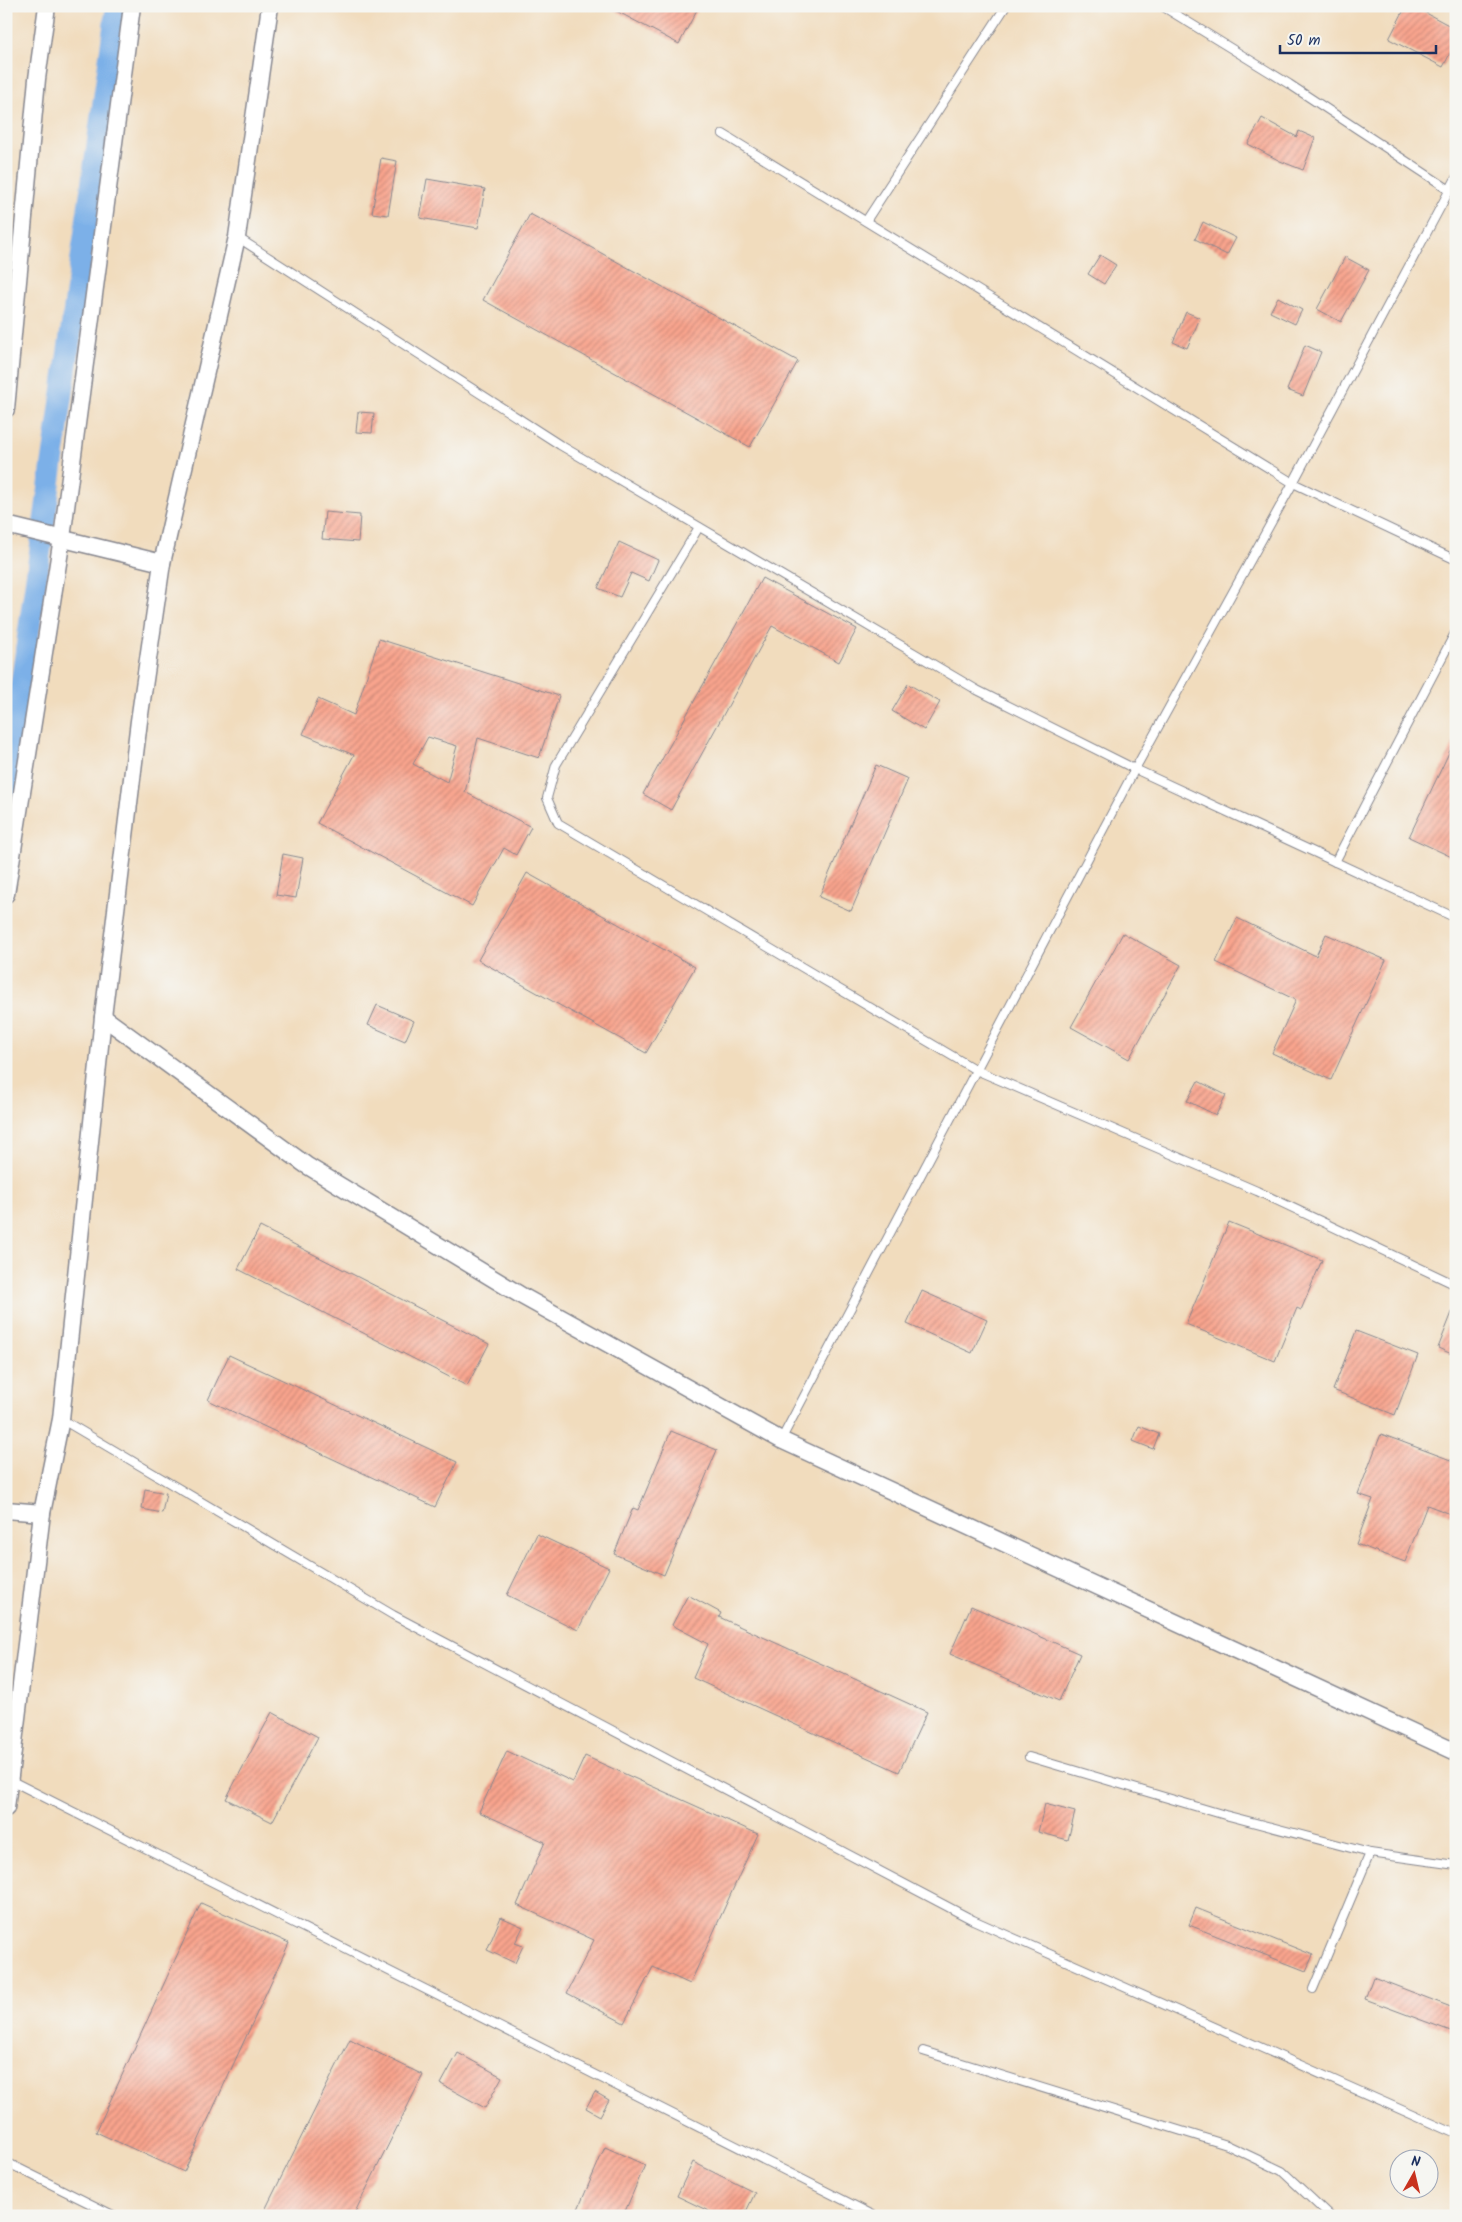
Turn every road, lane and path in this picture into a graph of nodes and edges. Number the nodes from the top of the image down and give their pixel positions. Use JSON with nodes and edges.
{"nodes":[{"id":1,"x":47,"y":6,"type":"edge"},
{"id":2,"x":132,"y":6,"type":"edge"},
{"id":3,"x":270,"y":6,"type":"edge"},
{"id":4,"x":1006,"y":6,"type":"edge"},
{"id":5,"x":1162,"y":6,"type":"edge"},
{"id":6,"x":723,"y":134,"type":"dead end"},
{"id":7,"x":1456,"y":178,"type":"edge"},
{"id":8,"x":1452,"y":192,"type":"edge"},
{"id":9,"x":866,"y":221,"type":"junction"},
{"id":10,"x":237,"y":237,"type":"junction"},
{"id":11,"x":6,"y":409,"type":"edge"},
{"id":12,"x":1293,"y":483,"type":"junction"},
{"id":13,"x":6,"y":525,"type":"edge"},
{"id":14,"x":699,"y":527,"type":"junction"},
{"id":15,"x":62,"y":538,"type":"junction"},
{"id":16,"x":1456,"y":560,"type":"edge"},
{"id":17,"x":162,"y":563,"type":"junction"},
{"id":18,"x":1456,"y":630,"type":"edge"},
{"id":19,"x":1135,"y":769,"type":"junction"},
{"id":20,"x":1336,"y":862,"type":"junction"},
{"id":21,"x":6,"y":894,"type":"edge"},
{"id":22,"x":1456,"y":918,"type":"edge"},
{"id":23,"x":103,"y":1017,"type":"junction"},
{"id":24,"x":976,"y":1070,"type":"junction"},
{"id":25,"x":1456,"y":1286,"type":"edge"},
{"id":26,"x":61,"y":1419,"type":"junction"},
{"id":27,"x":781,"y":1440,"type":"junction"},
{"id":28,"x":6,"y":1510,"type":"edge"},
{"id":29,"x":42,"y":1513,"type":"junction"},
{"id":30,"x":1456,"y":1752,"type":"edge"},
{"id":31,"x":1029,"y":1757,"type":"dead end"},
{"id":32,"x":10,"y":1780,"type":"junction"},
{"id":33,"x":6,"y":1808,"type":"edge"},
{"id":34,"x":1370,"y":1853,"type":"junction"},
{"id":35,"x":1456,"y":1865,"type":"edge"},
{"id":36,"x":1313,"y":1989,"type":"dead end"},
{"id":37,"x":923,"y":2051,"type":"dead end"},
{"id":38,"x":1456,"y":2134,"type":"edge"},
{"id":39,"x":6,"y":2162,"type":"edge"},
{"id":40,"x":115,"y":2216,"type":"edge"},
{"id":41,"x":875,"y":2216,"type":"edge"},
{"id":42,"x":1330,"y":2216,"type":"edge"}],
"edges":[{"from":1,"to":11,"type":"street"},
{"from":2,"to":15,"type":"street"},
{"from":3,"to":10,"type":"street"},
{"from":4,"to":9,"type":"lane"},
{"from":5,"to":8,"type":"lane"},
{"from":6,"to":9,"type":"lane"},
{"from":7,"to":8,"type":"lane"},
{"from":8,"to":12,"type":"lane"},
{"from":9,"to":12,"type":"lane"},
{"from":10,"to":14,"type":"lane"},
{"from":10,"to":17,"type":"street"},
{"from":12,"to":16,"type":"lane"},
{"from":12,"to":19,"type":"lane"},
{"from":13,"to":15,"type":"street"},
{"from":14,"to":19,"type":"lane"},
{"from":14,"to":24,"type":"lane"},
{"from":15,"to":17,"type":"street"},
{"from":15,"to":21,"type":"street"},
{"from":17,"to":23,"type":"street"},
{"from":18,"to":20,"type":"lane"},
{"from":19,"to":20,"type":"lane"},
{"from":19,"to":24,"type":"lane"},
{"from":20,"to":22,"type":"lane"},
{"from":23,"to":26,"type":"street"},
{"from":23,"to":27,"type":"street"},
{"from":24,"to":25,"type":"lane"},
{"from":24,"to":27,"type":"lane"},
{"from":26,"to":29,"type":"street"},
{"from":26,"to":38,"type":"lane"},
{"from":27,"to":30,"type":"street"},
{"from":28,"to":29,"type":"street"},
{"from":29,"to":32,"type":"street"},
{"from":31,"to":34,"type":"lane"},
{"from":32,"to":33,"type":"street"},
{"from":32,"to":41,"type":"lane"},
{"from":34,"to":35,"type":"lane"},
{"from":34,"to":36,"type":"lane"},
{"from":37,"to":42,"type":"lane"},
{"from":39,"to":40,"type":"lane"}]}
